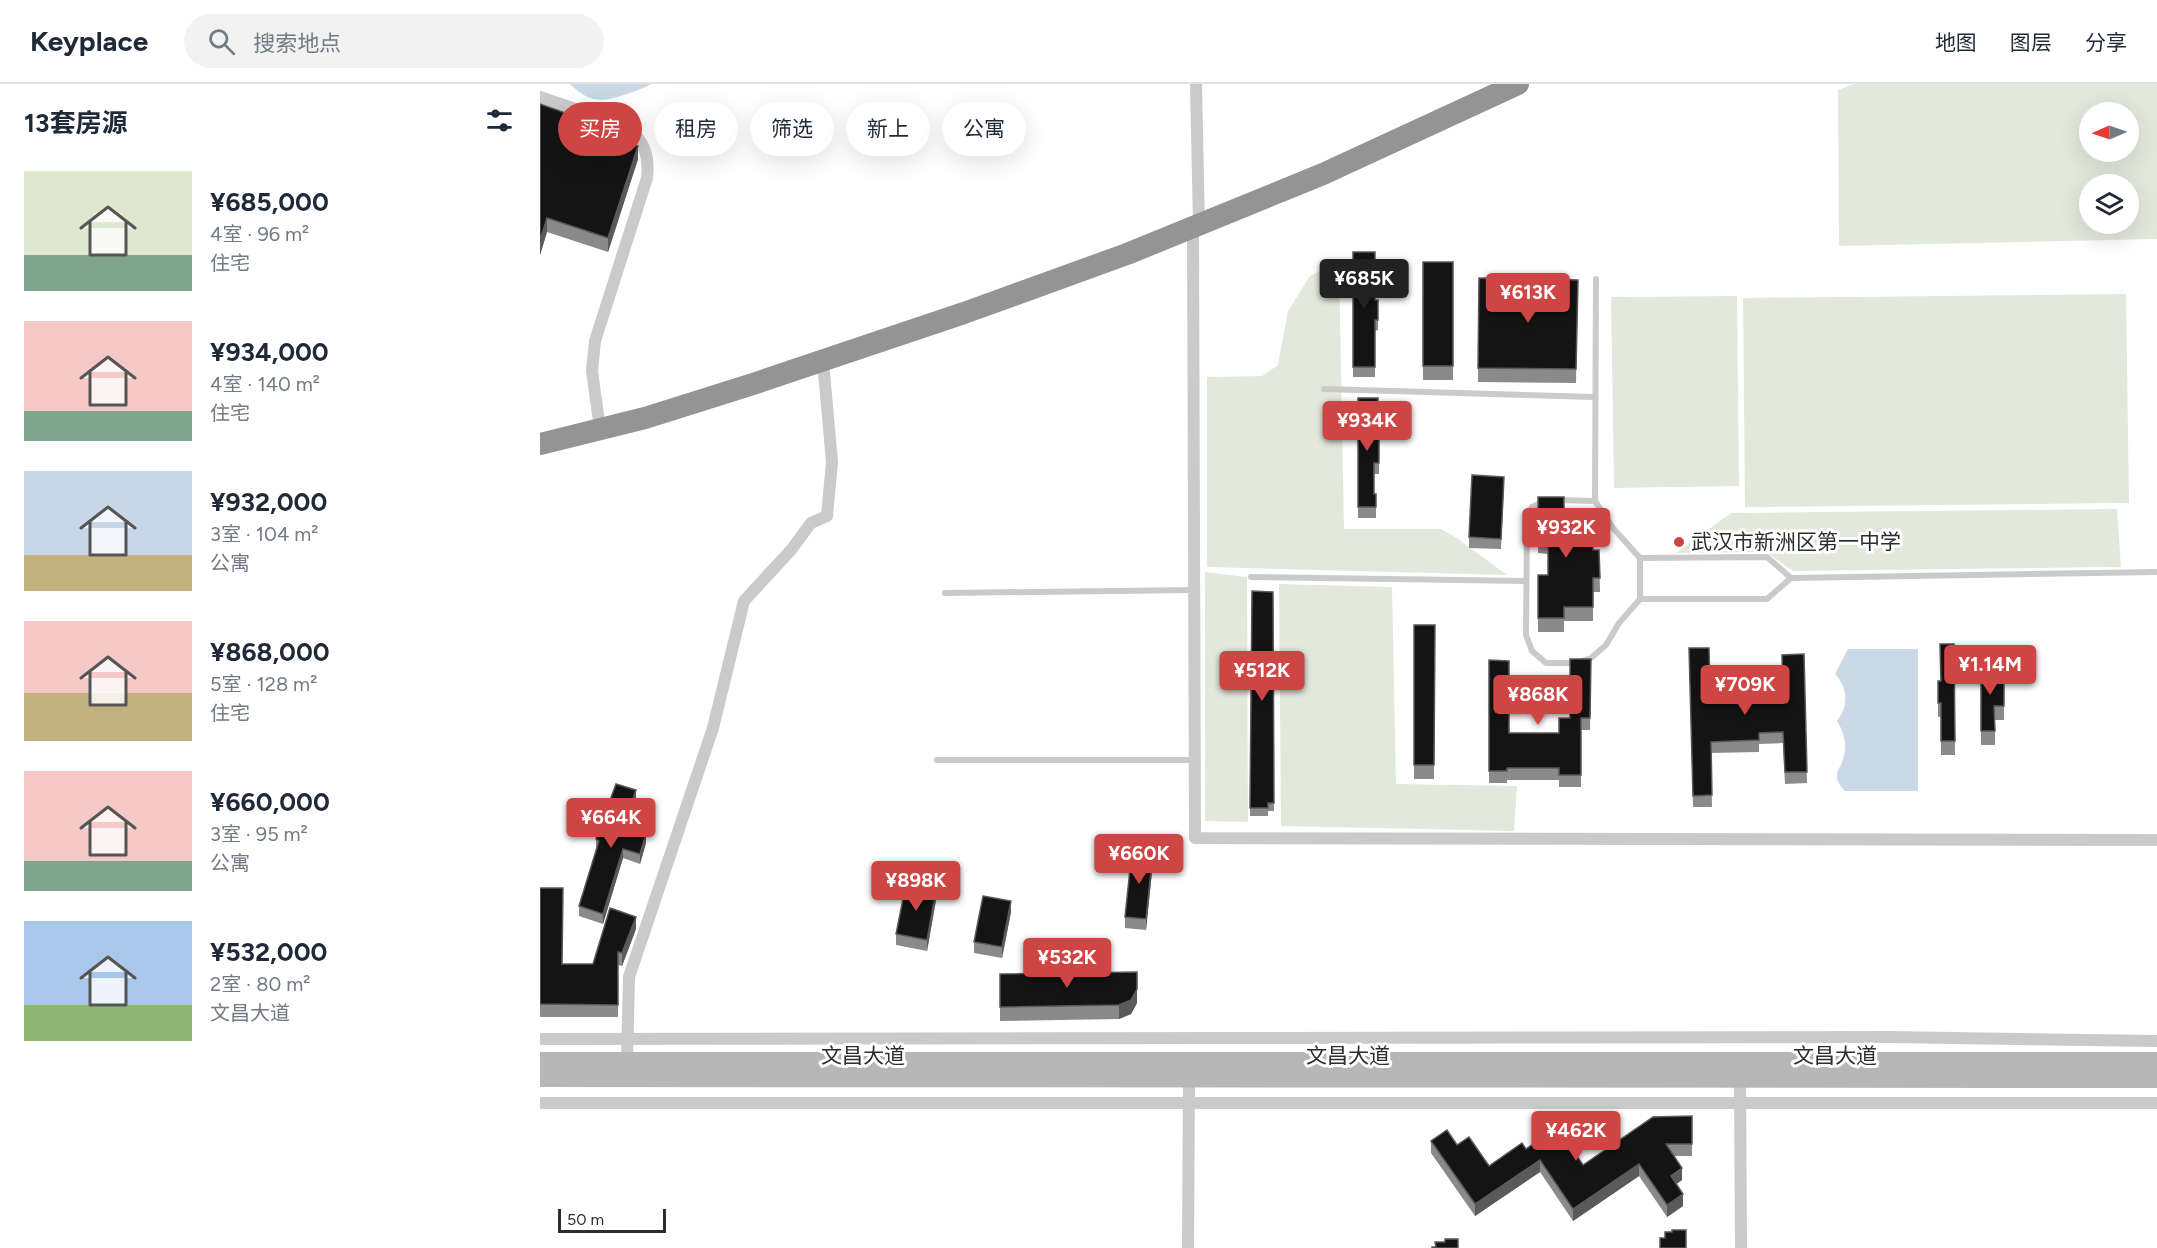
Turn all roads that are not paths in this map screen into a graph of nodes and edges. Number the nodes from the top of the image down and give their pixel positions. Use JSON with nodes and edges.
{"nodes":[{"id":1,"x":1196,"y":84,"type":"edge"},
{"id":2,"x":1518,"y":84,"type":"edge"},
{"id":3,"x":540,"y":98,"type":"edge"},
{"id":4,"x":1196,"y":227,"type":"junction"},
{"id":5,"x":1596,"y":279,"type":"dead end"},
{"id":6,"x":823,"y":361,"type":"junction"},
{"id":7,"x":1324,"y":389,"type":"dead end"},
{"id":8,"x":1595,"y":397,"type":"junction"},
{"id":9,"x":600,"y":429,"type":"junction"},
{"id":10,"x":540,"y":444,"type":"edge"},
{"id":11,"x":1595,"y":501,"type":"junction"},
{"id":12,"x":1640,"y":558,"type":"junction"},
{"id":13,"x":2157,"y":572,"type":"edge"},
{"id":14,"x":1251,"y":577,"type":"dead end"},
{"id":15,"x":1791,"y":578,"type":"junction"},
{"id":16,"x":1526,"y":581,"type":"junction"},
{"id":17,"x":1194,"y":590,"type":"junction"},
{"id":18,"x":945,"y":592,"type":"dead end"},
{"id":19,"x":1640,"y":599,"type":"junction"},
{"id":20,"x":937,"y":760,"type":"dead end"},
{"id":21,"x":1195,"y":760,"type":"junction"},
{"id":22,"x":2157,"y":840,"type":"edge"},
{"id":23,"x":540,"y":1039,"type":"edge"},
{"id":24,"x":628,"y":1040,"type":"junction"},
{"id":25,"x":2157,"y":1041,"type":"edge"},
{"id":26,"x":540,"y":1061,"type":"edge"},
{"id":27,"x":627,"y":1061,"type":"junction"},
{"id":28,"x":2157,"y":1061,"type":"edge"},
{"id":29,"x":540,"y":1078,"type":"edge"},
{"id":30,"x":1190,"y":1078,"type":"junction"},
{"id":31,"x":1740,"y":1078,"type":"junction"},
{"id":32,"x":2157,"y":1078,"type":"edge"},
{"id":33,"x":1740,"y":1102,"type":"junction"},
{"id":34,"x":540,"y":1103,"type":"edge"},
{"id":35,"x":2157,"y":1103,"type":"edge"},
{"id":36,"x":1189,"y":1104,"type":"junction"},
{"id":37,"x":1188,"y":1248,"type":"edge"},
{"id":38,"x":1741,"y":1248,"type":"edge"}],
"edges":[{"from":1,"to":4,"type":"street"},
{"from":2,"to":4,"type":"highway"},
{"from":3,"to":9,"type":"street"},
{"from":4,"to":6,"type":"highway"},
{"from":4,"to":17,"type":"street"},
{"from":5,"to":8,"type":"lane"},
{"from":6,"to":9,"type":"highway"},
{"from":6,"to":24,"type":"street"},
{"from":7,"to":8,"type":"lane"},
{"from":8,"to":11,"type":"lane"},
{"from":9,"to":10,"type":"highway"},
{"from":11,"to":12,"type":"lane"},
{"from":11,"to":16,"type":"lane"},
{"from":12,"to":15,"type":"lane"},
{"from":12,"to":19,"type":"lane"},
{"from":13,"to":15,"type":"lane"},
{"from":14,"to":16,"type":"lane"},
{"from":15,"to":19,"type":"lane"},
{"from":16,"to":19,"type":"lane"},
{"from":17,"to":18,"type":"lane"},
{"from":17,"to":21,"type":"street"},
{"from":20,"to":21,"type":"lane"},
{"from":21,"to":22,"type":"street"},
{"from":23,"to":24,"type":"street"},
{"from":24,"to":25,"type":"street"},
{"from":24,"to":27,"type":"street"},
{"from":26,"to":27,"type":"main road","name":"文昌大道"},
{"from":27,"to":28,"type":"main road","name":"文昌大道"},
{"from":29,"to":30,"type":"main road","name":"文昌大道"},
{"from":30,"to":31,"type":"main road","name":"文昌大道"},
{"from":30,"to":36,"type":"street"},
{"from":31,"to":32,"type":"main road","name":"文昌大道"},
{"from":31,"to":33,"type":"street"},
{"from":33,"to":35,"type":"street"},
{"from":33,"to":36,"type":"street"},
{"from":33,"to":38,"type":"street"},
{"from":34,"to":36,"type":"street"},
{"from":36,"to":37,"type":"street"}]}
